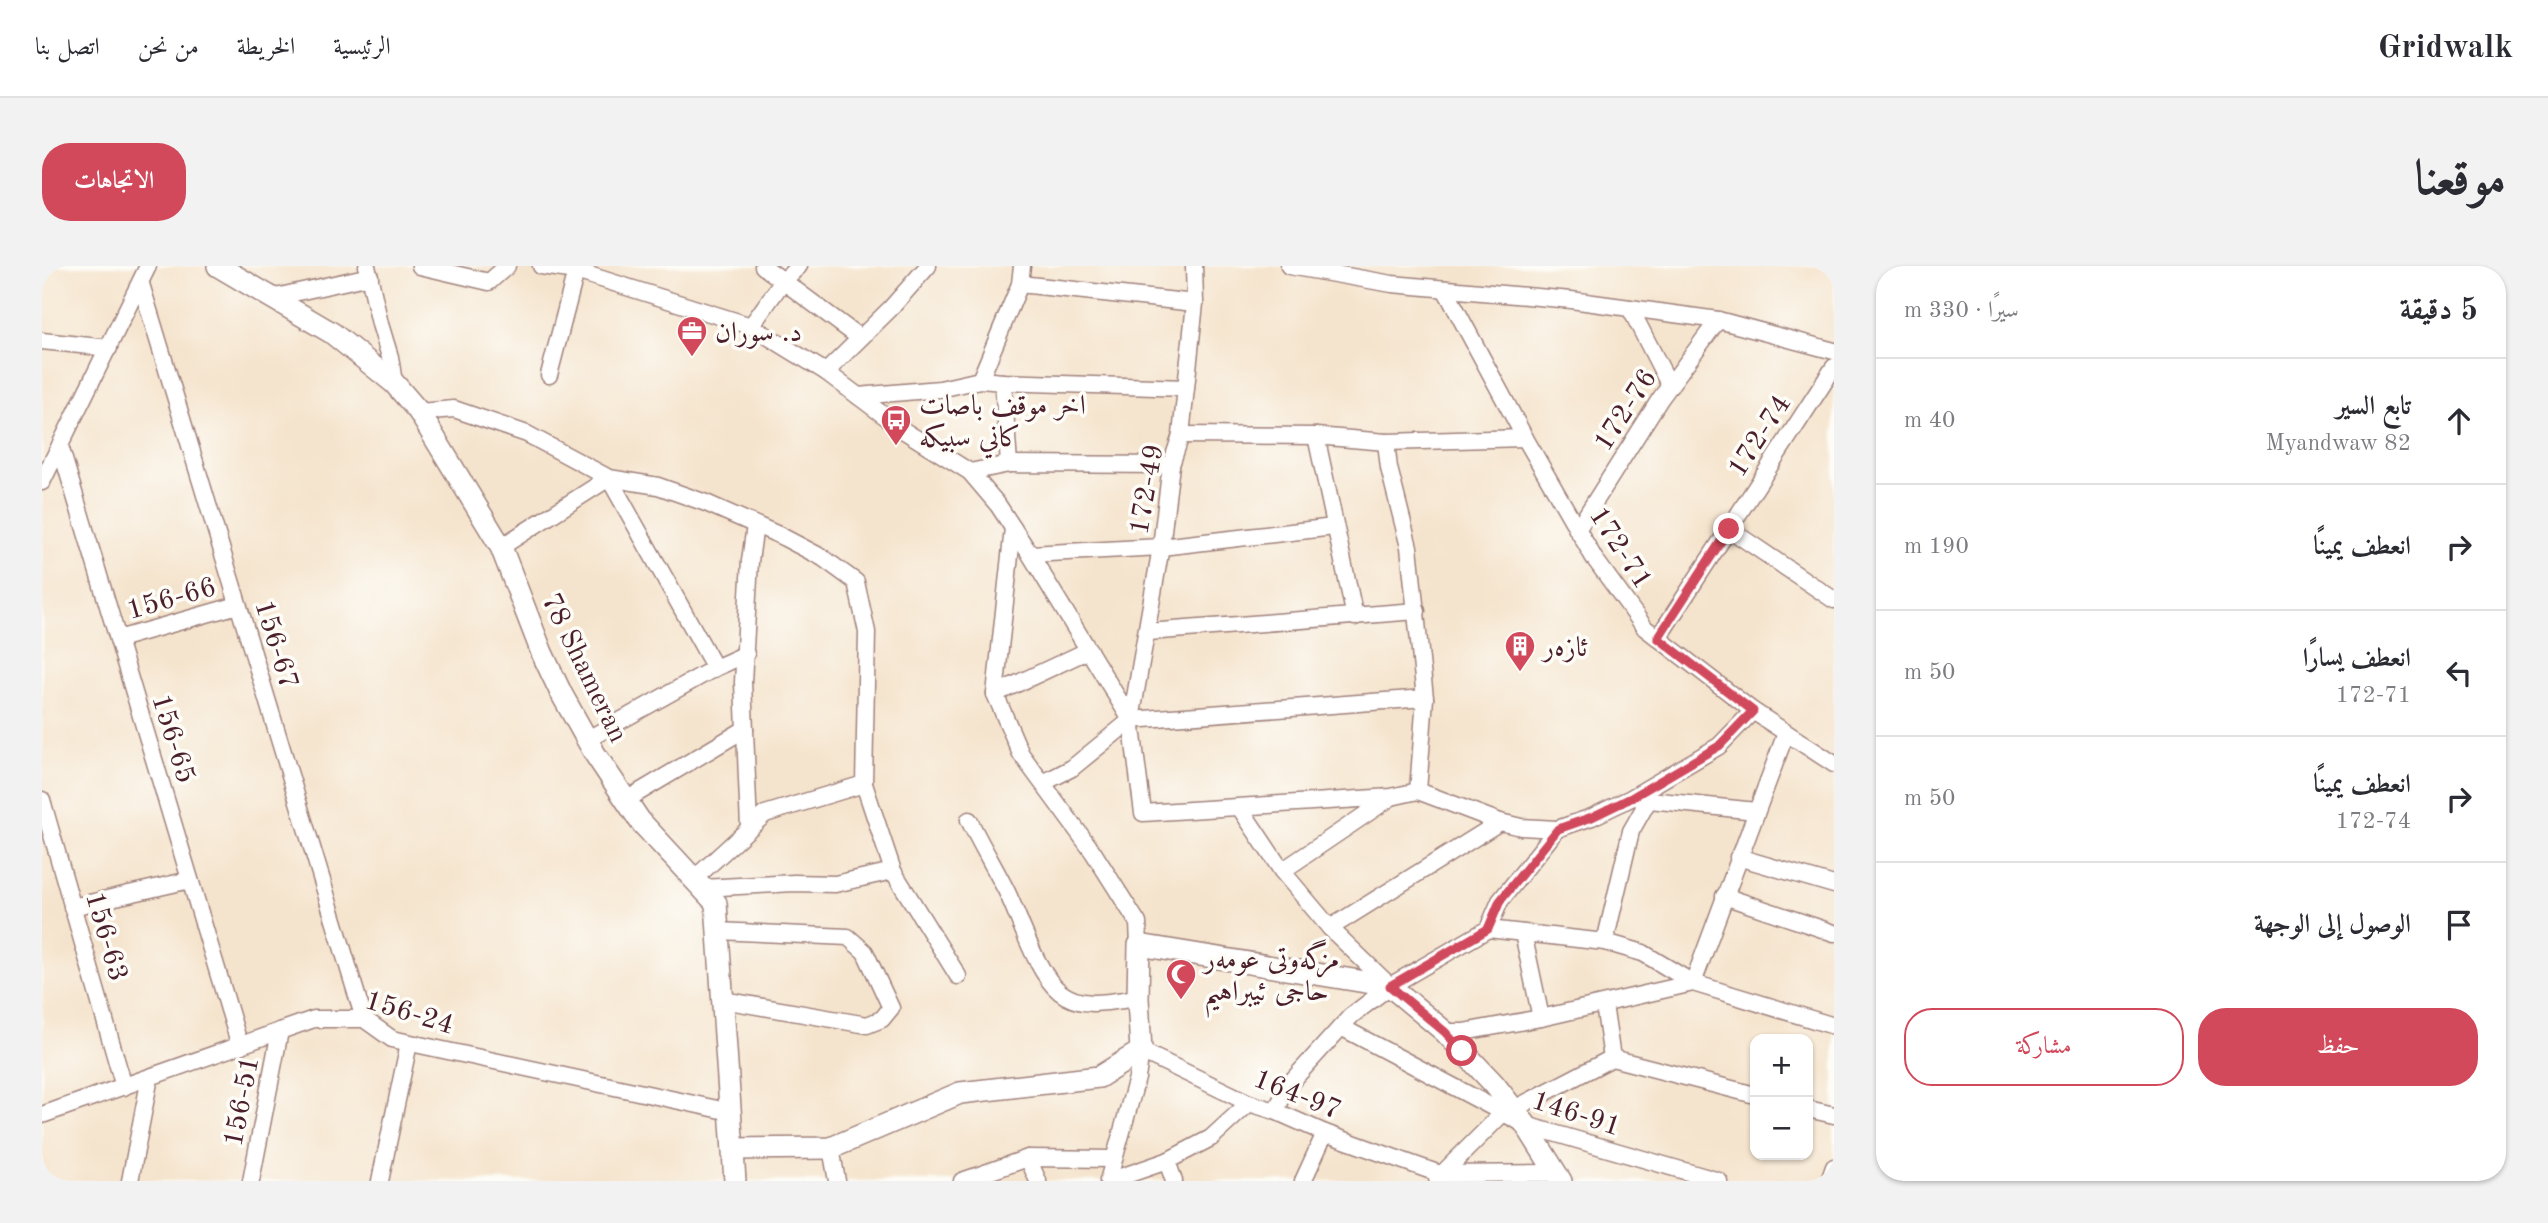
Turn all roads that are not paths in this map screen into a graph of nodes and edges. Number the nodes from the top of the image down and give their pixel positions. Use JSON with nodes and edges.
{"nodes":[{"id":1,"x":148,"y":266,"type":"edge"},
{"id":2,"x":218,"y":266,"type":"edge"},
{"id":3,"x":420,"y":266,"type":"edge"},
{"id":4,"x":507,"y":266,"type":"edge"},
{"id":5,"x":541,"y":266,"type":"edge"},
{"id":6,"x":764,"y":266,"type":"edge"},
{"id":7,"x":799,"y":266,"type":"edge"},
{"id":8,"x":929,"y":266,"type":"edge"},
{"id":9,"x":1022,"y":266,"type":"edge"},
{"id":10,"x":1194,"y":266,"type":"edge"},
{"id":11,"x":1289,"y":266,"type":"edge"},
{"id":12,"x":369,"y":271,"type":"edge"},
{"id":13,"x":576,"y":271,"type":"junction"},
{"id":14,"x":783,"y":281,"type":"junction"},
{"id":15,"x":141,"y":284,"type":"junction"},
{"id":16,"x":1020,"y":284,"type":"junction"},
{"id":17,"x":1445,"y":289,"type":"junction"},
{"id":18,"x":271,"y":298,"type":"junction"},
{"id":19,"x":1195,"y":303,"type":"junction"},
{"id":20,"x":1630,"y":308,"type":"junction"},
{"id":21,"x":1718,"y":320,"type":"junction"},
{"id":22,"x":751,"y":326,"type":"junction"},
{"id":23,"x":860,"y":338,"type":"junction"},
{"id":24,"x":42,"y":341,"type":"edge"},
{"id":25,"x":109,"y":348,"type":"junction"},
{"id":26,"x":1834,"y":351,"type":"edge"},
{"id":27,"x":1834,"y":367,"type":"edge"},
{"id":28,"x":826,"y":372,"type":"junction"},
{"id":29,"x":549,"y":375,"type":"dead end"},
{"id":30,"x":980,"y":380,"type":"junction"},
{"id":31,"x":1003,"y":382,"type":"junction"},
{"id":32,"x":394,"y":383,"type":"junction"},
{"id":33,"x":1670,"y":386,"type":"junction"},
{"id":34,"x":1186,"y":388,"type":"junction"},
{"id":35,"x":858,"y":396,"type":"junction"},
{"id":36,"x":419,"y":412,"type":"junction"},
{"id":37,"x":1181,"y":435,"type":"junction"},
{"id":38,"x":1316,"y":436,"type":"junction"},
{"id":39,"x":1525,"y":438,"type":"junction"},
{"id":40,"x":1386,"y":442,"type":"junction"},
{"id":41,"x":60,"y":446,"type":"junction"},
{"id":42,"x":47,"y":463,"type":"edge"},
{"id":43,"x":1009,"y":464,"type":"junction"},
{"id":44,"x":1171,"y":465,"type":"junction"},
{"id":45,"x":970,"y":472,"type":"junction"},
{"id":46,"x":609,"y":478,"type":"junction"},
{"id":47,"x":42,"y":482,"type":"edge"},
{"id":48,"x":755,"y":525,"type":"junction"},
{"id":49,"x":1334,"y":527,"type":"junction"},
{"id":50,"x":1013,"y":528,"type":"junction"},
{"id":51,"x":1729,"y":529,"type":"junction"},
{"id":52,"x":1577,"y":530,"type":"junction"},
{"id":53,"x":501,"y":547,"type":"junction"},
{"id":54,"x":1161,"y":547,"type":"junction"},
{"id":55,"x":1030,"y":554,"type":"junction"},
{"id":56,"x":1831,"y":593,"type":"edge"},
{"id":57,"x":238,"y":605,"type":"junction"},
{"id":58,"x":1417,"y":611,"type":"junction"},
{"id":59,"x":1355,"y":617,"type":"junction"},
{"id":60,"x":1147,"y":632,"type":"junction"},
{"id":61,"x":1658,"y":638,"type":"junction"},
{"id":62,"x":118,"y":639,"type":"junction"},
{"id":63,"x":1089,"y":650,"type":"junction"},
{"id":64,"x":746,"y":654,"type":"junction"},
{"id":65,"x":715,"y":668,"type":"junction"},
{"id":66,"x":995,"y":694,"type":"junction"},
{"id":67,"x":1425,"y":698,"type":"junction"},
{"id":68,"x":1753,"y":711,"type":"junction"},
{"id":69,"x":1131,"y":720,"type":"junction"},
{"id":70,"x":745,"y":729,"type":"junction"},
{"id":71,"x":1786,"y":733,"type":"junction"},
{"id":72,"x":587,"y":739,"type":"junction"},
{"id":73,"x":1834,"y":764,"type":"edge"},
{"id":74,"x":1043,"y":783,"type":"junction"},
{"id":75,"x":864,"y":785,"type":"junction"},
{"id":76,"x":1418,"y":791,"type":"junction"},
{"id":77,"x":1391,"y":797,"type":"junction"},
{"id":78,"x":1631,"y":798,"type":"junction"},
{"id":79,"x":42,"y":800,"type":"edge"},
{"id":80,"x":626,"y":800,"type":"junction"},
{"id":81,"x":1648,"y":801,"type":"junction"},
{"id":82,"x":1240,"y":808,"type":"junction"},
{"id":83,"x":1756,"y":811,"type":"junction"},
{"id":84,"x":969,"y":820,"type":"dead end"},
{"id":85,"x":1500,"y":822,"type":"junction"},
{"id":86,"x":749,"y":828,"type":"junction"},
{"id":87,"x":1558,"y":829,"type":"junction"},
{"id":88,"x":1738,"y":857,"type":"junction"},
{"id":89,"x":893,"y":871,"type":"junction"},
{"id":90,"x":1282,"y":872,"type":"junction"},
{"id":91,"x":190,"y":880,"type":"junction"},
{"id":92,"x":698,"y":883,"type":"junction"},
{"id":93,"x":1834,"y":885,"type":"edge"},
{"id":94,"x":1724,"y":896,"type":"junction"},
{"id":95,"x":72,"y":907,"type":"junction"},
{"id":96,"x":1330,"y":928,"type":"junction"},
{"id":97,"x":1488,"y":929,"type":"junction"},
{"id":98,"x":718,"y":931,"type":"junction"},
{"id":99,"x":1523,"y":933,"type":"junction"},
{"id":100,"x":1834,"y":933,"type":"edge"},
{"id":101,"x":1605,"y":942,"type":"junction"},
{"id":102,"x":1139,"y":945,"type":"junction"},
{"id":103,"x":958,"y":976,"type":"dead end"},
{"id":104,"x":1693,"y":984,"type":"junction"},
{"id":105,"x":1390,"y":986,"type":"junction"},
{"id":106,"x":1138,"y":998,"type":"junction"},
{"id":107,"x":723,"y":1000,"type":"junction"},
{"id":108,"x":1604,"y":1005,"type":"junction"},
{"id":109,"x":1541,"y":1018,"type":"junction"},
{"id":110,"x":364,"y":1019,"type":"junction"},
{"id":111,"x":1834,"y":1026,"type":"edge"},
{"id":112,"x":1341,"y":1027,"type":"junction"},
{"id":113,"x":280,"y":1031,"type":"junction"},
{"id":114,"x":1445,"y":1032,"type":"junction"},
{"id":115,"x":408,"y":1043,"type":"junction"},
{"id":116,"x":240,"y":1046,"type":"junction"},
{"id":117,"x":1141,"y":1051,"type":"junction"},
{"id":118,"x":1612,"y":1058,"type":"junction"},
{"id":119,"x":150,"y":1077,"type":"junction"},
{"id":120,"x":124,"y":1087,"type":"junction"},
{"id":121,"x":1750,"y":1094,"type":"edge"},
{"id":122,"x":1249,"y":1103,"type":"junction"},
{"id":123,"x":1813,"y":1110,"type":"edge"},
{"id":124,"x":1275,"y":1111,"type":"junction"},
{"id":125,"x":731,"y":1112,"type":"junction"},
{"id":126,"x":42,"y":1115,"type":"edge"},
{"id":127,"x":1834,"y":1115,"type":"edge"},
{"id":128,"x":1514,"y":1116,"type":"junction"},
{"id":129,"x":1325,"y":1133,"type":"junction"},
{"id":130,"x":831,"y":1148,"type":"junction"},
{"id":131,"x":733,"y":1149,"type":"junction"},
{"id":132,"x":1028,"y":1158,"type":"junction"},
{"id":133,"x":1113,"y":1159,"type":"junction"},
{"id":134,"x":1167,"y":1161,"type":"junction"},
{"id":135,"x":1834,"y":1167,"type":"edge"},
{"id":136,"x":1438,"y":1177,"type":"edge"},
{"id":137,"x":1559,"y":1177,"type":"edge"},
{"id":138,"x":130,"y":1181,"type":"edge"},
{"id":139,"x":251,"y":1181,"type":"edge"},
{"id":140,"x":380,"y":1181,"type":"edge"},
{"id":141,"x":735,"y":1181,"type":"edge"},
{"id":142,"x":837,"y":1181,"type":"edge"},
{"id":143,"x":962,"y":1181,"type":"edge"},
{"id":144,"x":1038,"y":1181,"type":"edge"},
{"id":145,"x":1108,"y":1181,"type":"edge"},
{"id":146,"x":1174,"y":1181,"type":"edge"},
{"id":147,"x":1303,"y":1181,"type":"edge"},
{"id":148,"x":1719,"y":1181,"type":"edge"},
{"id":149,"x":1829,"y":1181,"type":"edge"}],
"edges":[{"from":1,"to":15,"type":"street"},
{"from":2,"to":18,"type":"street","name":"78 Shameran"},
{"from":3,"to":4,"type":"street"},
{"from":5,"to":13,"type":"street"},
{"from":6,"to":14,"type":"street"},
{"from":7,"to":14,"type":"street"},
{"from":8,"to":23,"type":"street"},
{"from":9,"to":16,"type":"street"},
{"from":10,"to":19,"type":"street","name":"172-49"},
{"from":11,"to":17,"type":"street"},
{"from":12,"to":18,"type":"street"},
{"from":12,"to":32,"type":"street"},
{"from":13,"to":22,"type":"street"},
{"from":13,"to":29,"type":"street"},
{"from":14,"to":22,"type":"street"},
{"from":14,"to":23,"type":"street"},
{"from":15,"to":25,"type":"street"},
{"from":15,"to":57,"type":"street","name":"156-67"},
{"from":16,"to":19,"type":"street"},
{"from":16,"to":30,"type":"street"},
{"from":17,"to":20,"type":"street"},
{"from":17,"to":39,"type":"street","name":"172-71"},
{"from":18,"to":32,"type":"street","name":"78 Shameran"},
{"from":19,"to":34,"type":"street","name":"172-49"},
{"from":20,"to":21,"type":"street"},
{"from":20,"to":33,"type":"street"},
{"from":21,"to":26,"type":"street"},
{"from":21,"to":33,"type":"street","name":"172-76"},
{"from":22,"to":28,"type":"street"},
{"from":23,"to":28,"type":"street"},
{"from":24,"to":25,"type":"street"},
{"from":25,"to":41,"type":"street"},
{"from":27,"to":51,"type":"street","name":"172-74"},
{"from":28,"to":35,"type":"street"},
{"from":30,"to":31,"type":"street"},
{"from":30,"to":35,"type":"street"},
{"from":31,"to":34,"type":"street"},
{"from":31,"to":43,"type":"street"},
{"from":32,"to":36,"type":"street","name":"78 Shameran"},
{"from":33,"to":52,"type":"street","name":"172-76"},
{"from":34,"to":37,"type":"street","name":"172-49"},
{"from":35,"to":45,"type":"street"},
{"from":36,"to":46,"type":"street"},
{"from":36,"to":53,"type":"street","name":"78 Shameran"},
{"from":37,"to":38,"type":"street"},
{"from":37,"to":44,"type":"street","name":"172-49"},
{"from":38,"to":40,"type":"street"},
{"from":38,"to":49,"type":"street"},
{"from":39,"to":40,"type":"street"},
{"from":39,"to":52,"type":"street","name":"172-71"},
{"from":40,"to":58,"type":"street"},
{"from":41,"to":42,"type":"street"},
{"from":41,"to":62,"type":"street","name":"156-65"},
{"from":42,"to":47,"type":"street"},
{"from":43,"to":44,"type":"street"},
{"from":43,"to":45,"type":"street"},
{"from":44,"to":54,"type":"street","name":"172-49"},
{"from":45,"to":50,"type":"street"},
{"from":46,"to":48,"type":"street"},
{"from":46,"to":53,"type":"street"},
{"from":46,"to":65,"type":"street"},
{"from":48,"to":64,"type":"street"},
{"from":48,"to":75,"type":"street"},
{"from":49,"to":54,"type":"street"},
{"from":49,"to":59,"type":"street"},
{"from":50,"to":55,"type":"street"},
{"from":50,"to":66,"type":"street"},
{"from":51,"to":56,"type":"street"},
{"from":51,"to":61,"type":"street","name":"172-74"},
{"from":52,"to":61,"type":"street","name":"172-71"},
{"from":53,"to":72,"type":"street","name":"78 Shameran"},
{"from":54,"to":55,"type":"street"},
{"from":54,"to":60,"type":"street","name":"172-49"},
{"from":55,"to":63,"type":"street"},
{"from":57,"to":62,"type":"street","name":"156-66"},
{"from":57,"to":110,"type":"street","name":"156-67"},
{"from":58,"to":59,"type":"street"},
{"from":58,"to":67,"type":"street"},
{"from":59,"to":60,"type":"street"},
{"from":60,"to":69,"type":"street","name":"172-49"},
{"from":61,"to":68,"type":"street","name":"172-71"},
{"from":62,"to":91,"type":"street","name":"156-65"},
{"from":63,"to":66,"type":"street"},
{"from":63,"to":69,"type":"street"},
{"from":64,"to":65,"type":"street"},
{"from":64,"to":70,"type":"street"},
{"from":65,"to":72,"type":"street"},
{"from":66,"to":74,"type":"street"},
{"from":67,"to":69,"type":"street"},
{"from":67,"to":76,"type":"street"},
{"from":68,"to":71,"type":"street","name":"172-71"},
{"from":68,"to":78,"type":"street"},
{"from":69,"to":74,"type":"street"},
{"from":69,"to":82,"type":"street"},
{"from":70,"to":80,"type":"street"},
{"from":70,"to":86,"type":"street"},
{"from":71,"to":73,"type":"street","name":"172-71"},
{"from":71,"to":83,"type":"street"},
{"from":72,"to":80,"type":"street","name":"78 Shameran"},
{"from":74,"to":102,"type":"street"},
{"from":75,"to":86,"type":"street"},
{"from":75,"to":89,"type":"street"},
{"from":76,"to":77,"type":"street"},
{"from":76,"to":85,"type":"street"},
{"from":77,"to":82,"type":"street"},
{"from":77,"to":90,"type":"street"},
{"from":78,"to":81,"type":"street"},
{"from":78,"to":87,"type":"street"},
{"from":79,"to":95,"type":"street","name":"156-63"},
{"from":80,"to":92,"type":"street","name":"78 Shameran"},
{"from":81,"to":83,"type":"street"},
{"from":81,"to":101,"type":"street"},
{"from":82,"to":90,"type":"street"},
{"from":83,"to":88,"type":"street"},
{"from":84,"to":106,"type":"street"},
{"from":85,"to":87,"type":"street"},
{"from":85,"to":96,"type":"street"},
{"from":86,"to":92,"type":"street"},
{"from":87,"to":97,"type":"street"},
{"from":88,"to":93,"type":"street"},
{"from":88,"to":94,"type":"street"},
{"from":89,"to":92,"type":"street"},
{"from":89,"to":103,"type":"street"},
{"from":90,"to":96,"type":"street"},
{"from":91,"to":95,"type":"street"},
{"from":91,"to":116,"type":"street","name":"156-65"},
{"from":92,"to":98,"type":"street","name":"78 Shameran"},
{"from":94,"to":100,"type":"street"},
{"from":94,"to":104,"type":"street"},
{"from":95,"to":120,"type":"street","name":"156-63"},
{"from":96,"to":105,"type":"street"},
{"from":97,"to":99,"type":"street"},
{"from":97,"to":105,"type":"street"},
{"from":98,"to":107,"type":"street","name":"78 Shameran"},
{"from":98,"to":107,"type":"street"},
{"from":99,"to":101,"type":"street"},
{"from":99,"to":109,"type":"street"},
{"from":101,"to":104,"type":"street"},
{"from":102,"to":105,"type":"street"},
{"from":102,"to":106,"type":"street"},
{"from":104,"to":108,"type":"street"},
{"from":104,"to":111,"type":"street"},
{"from":105,"to":112,"type":"street"},
{"from":105,"to":114,"type":"street"},
{"from":106,"to":117,"type":"street"},
{"from":107,"to":125,"type":"street","name":"78 Shameran"},
{"from":108,"to":109,"type":"street"},
{"from":108,"to":118,"type":"street"},
{"from":109,"to":114,"type":"street"},
{"from":110,"to":113,"type":"street","name":"156-24"},
{"from":110,"to":115,"type":"street","name":"156-24"},
{"from":112,"to":124,"type":"street"},
{"from":112,"to":128,"type":"street"},
{"from":113,"to":116,"type":"street","name":"156-24"},
{"from":113,"to":139,"type":"street","name":"156-51"},
{"from":114,"to":128,"type":"street"},
{"from":115,"to":125,"type":"street","name":"156-24"},
{"from":115,"to":140,"type":"street"},
{"from":116,"to":119,"type":"street","name":"156-24"},
{"from":117,"to":122,"type":"street","name":"164-97"},
{"from":117,"to":130,"type":"street"},
{"from":117,"to":133,"type":"street"},
{"from":118,"to":121,"type":"street"},
{"from":118,"to":128,"type":"street"},
{"from":119,"to":120,"type":"street","name":"156-24"},
{"from":119,"to":138,"type":"street"},
{"from":120,"to":126,"type":"street","name":"156-24"},
{"from":122,"to":124,"type":"street","name":"164-97"},
{"from":122,"to":134,"type":"street"},
{"from":123,"to":127,"type":"street"},
{"from":124,"to":129,"type":"street","name":"164-97"},
{"from":125,"to":131,"type":"street","name":"78 Shameran"},
{"from":128,"to":136,"type":"street","name":"146-91"},
{"from":128,"to":137,"type":"street"},
{"from":128,"to":148,"type":"street","name":"146-91"},
{"from":129,"to":136,"type":"street","name":"164-97"},
{"from":129,"to":147,"type":"street"},
{"from":130,"to":131,"type":"street"},
{"from":130,"to":142,"type":"street"},
{"from":131,"to":141,"type":"street","name":"78 Shameran"},
{"from":132,"to":133,"type":"street"},
{"from":132,"to":143,"type":"street"},
{"from":132,"to":144,"type":"street"},
{"from":133,"to":145,"type":"street"},
{"from":134,"to":145,"type":"street"},
{"from":134,"to":146,"type":"street"},
{"from":135,"to":149,"type":"street"},
{"from":136,"to":137,"type":"street"}]}
